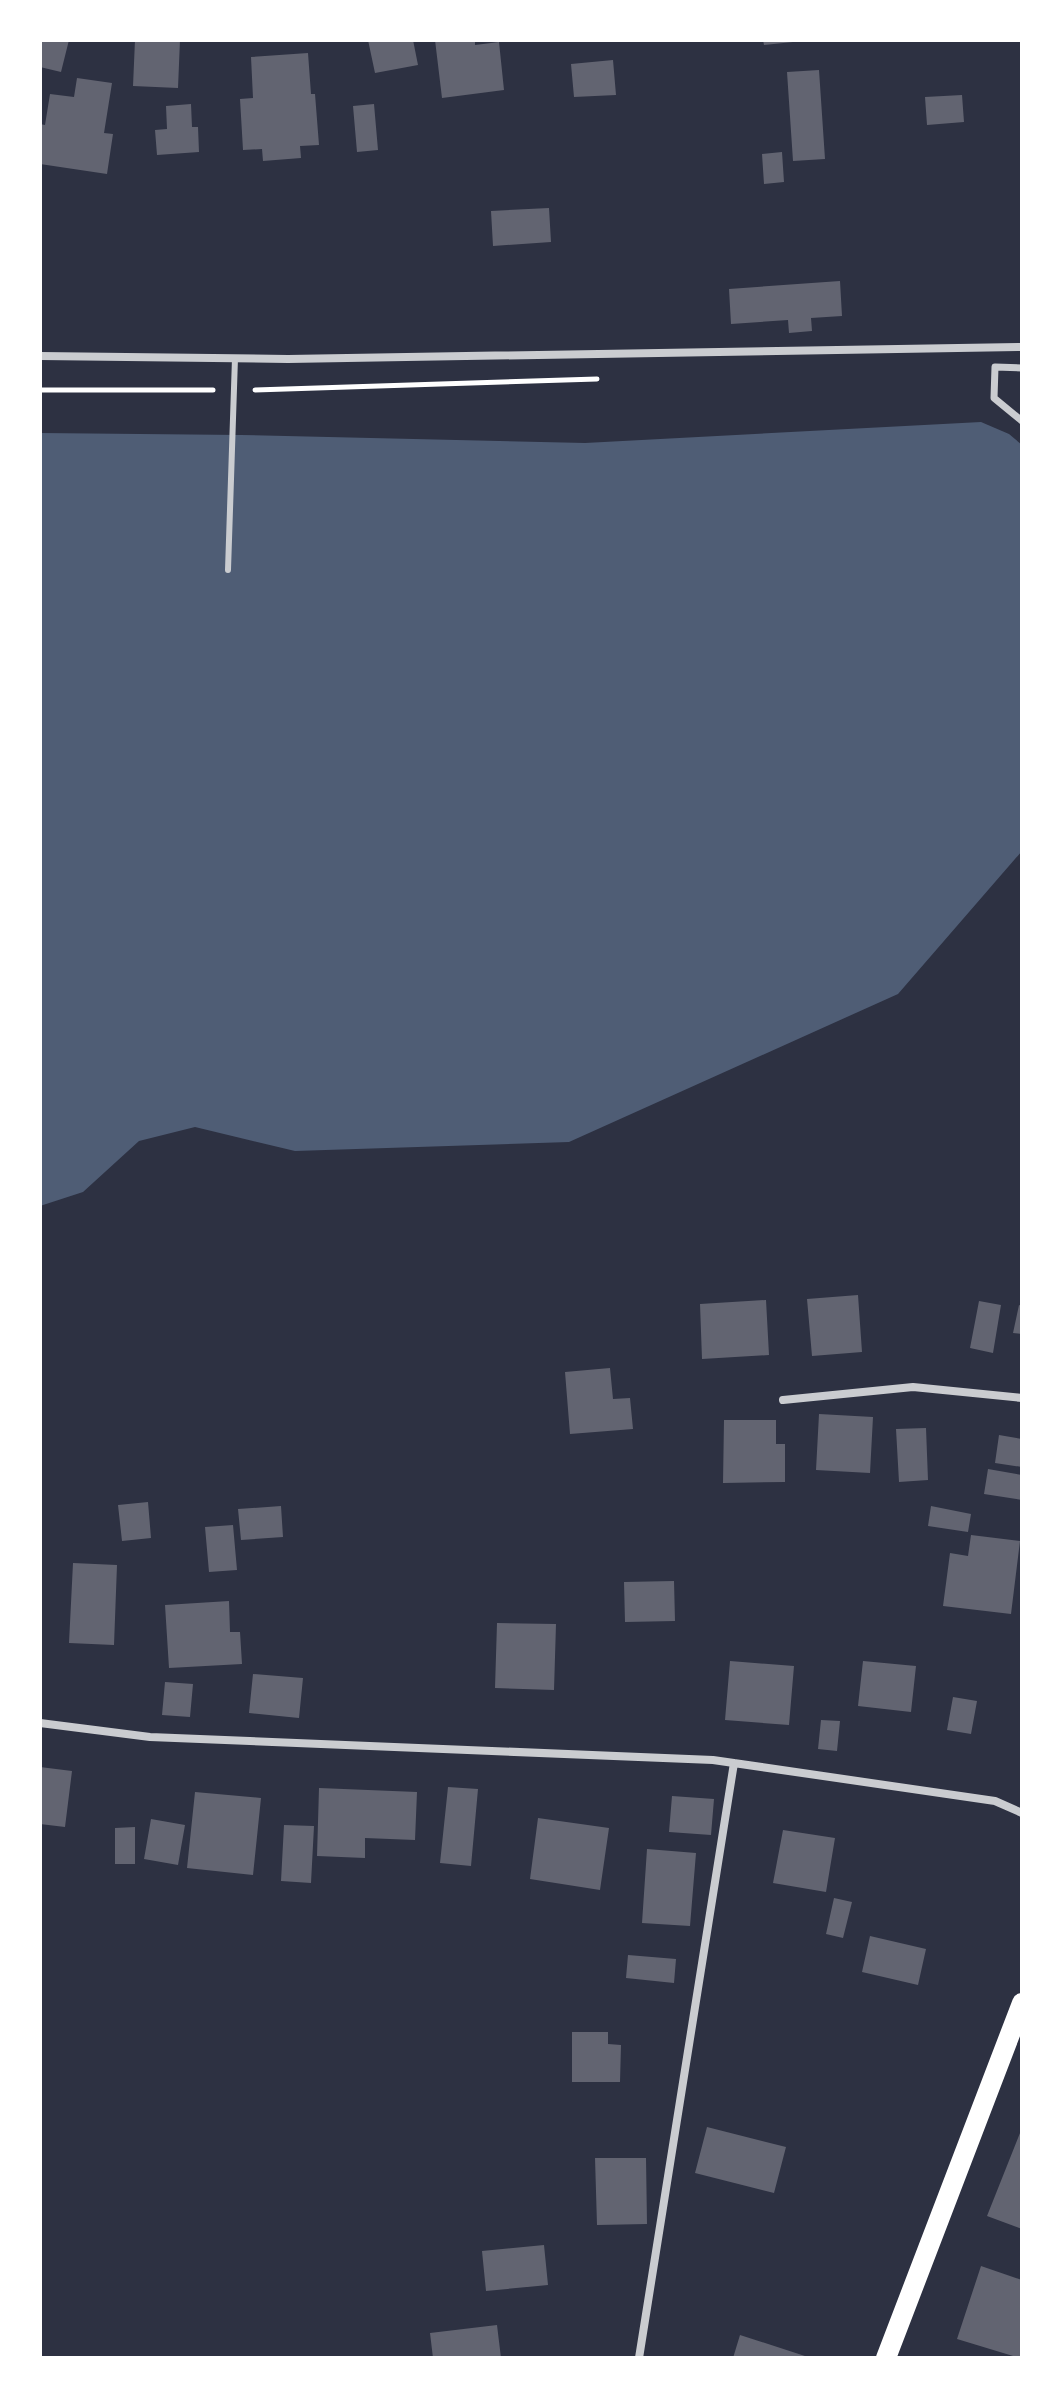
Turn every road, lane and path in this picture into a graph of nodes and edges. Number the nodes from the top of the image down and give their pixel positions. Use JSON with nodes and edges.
{"nodes":[{"id":1,"x":1022,"y":347,"type":"edge"},
{"id":2,"x":40,"y":356,"type":"edge"},
{"id":3,"x":235,"y":358,"type":"junction"},
{"id":4,"x":1022,"y":368,"type":"edge"},
{"id":5,"x":598,"y":379,"type":"dead end"},
{"id":6,"x":40,"y":390,"type":"edge"},
{"id":7,"x":233,"y":390,"type":"junction"},
{"id":8,"x":1022,"y":421,"type":"edge"},
{"id":9,"x":228,"y":570,"type":"dead end"},
{"id":10,"x":1022,"y":1398,"type":"edge"},
{"id":11,"x":783,"y":1400,"type":"dead end"},
{"id":12,"x":40,"y":1723,"type":"edge"},
{"id":13,"x":734,"y":1763,"type":"junction"},
{"id":14,"x":1022,"y":1813,"type":"edge"},
{"id":15,"x":1022,"y":2003,"type":"edge"},
{"id":16,"x":639,"y":2358,"type":"edge"},
{"id":17,"x":886,"y":2358,"type":"edge"}],
"edges":[{"from":1,"to":3,"type":"street"},
{"from":2,"to":3,"type":"street"},
{"from":3,"to":7,"type":"lane"},
{"from":4,"to":8,"type":"street"},
{"from":5,"to":7,"type":"path"},
{"from":6,"to":7,"type":"path"},
{"from":7,"to":9,"type":"lane"},
{"from":10,"to":11,"type":"street"},
{"from":12,"to":13,"type":"street"},
{"from":13,"to":14,"type":"street"},
{"from":13,"to":16,"type":"street"},
{"from":15,"to":17,"type":"main road"}]}
